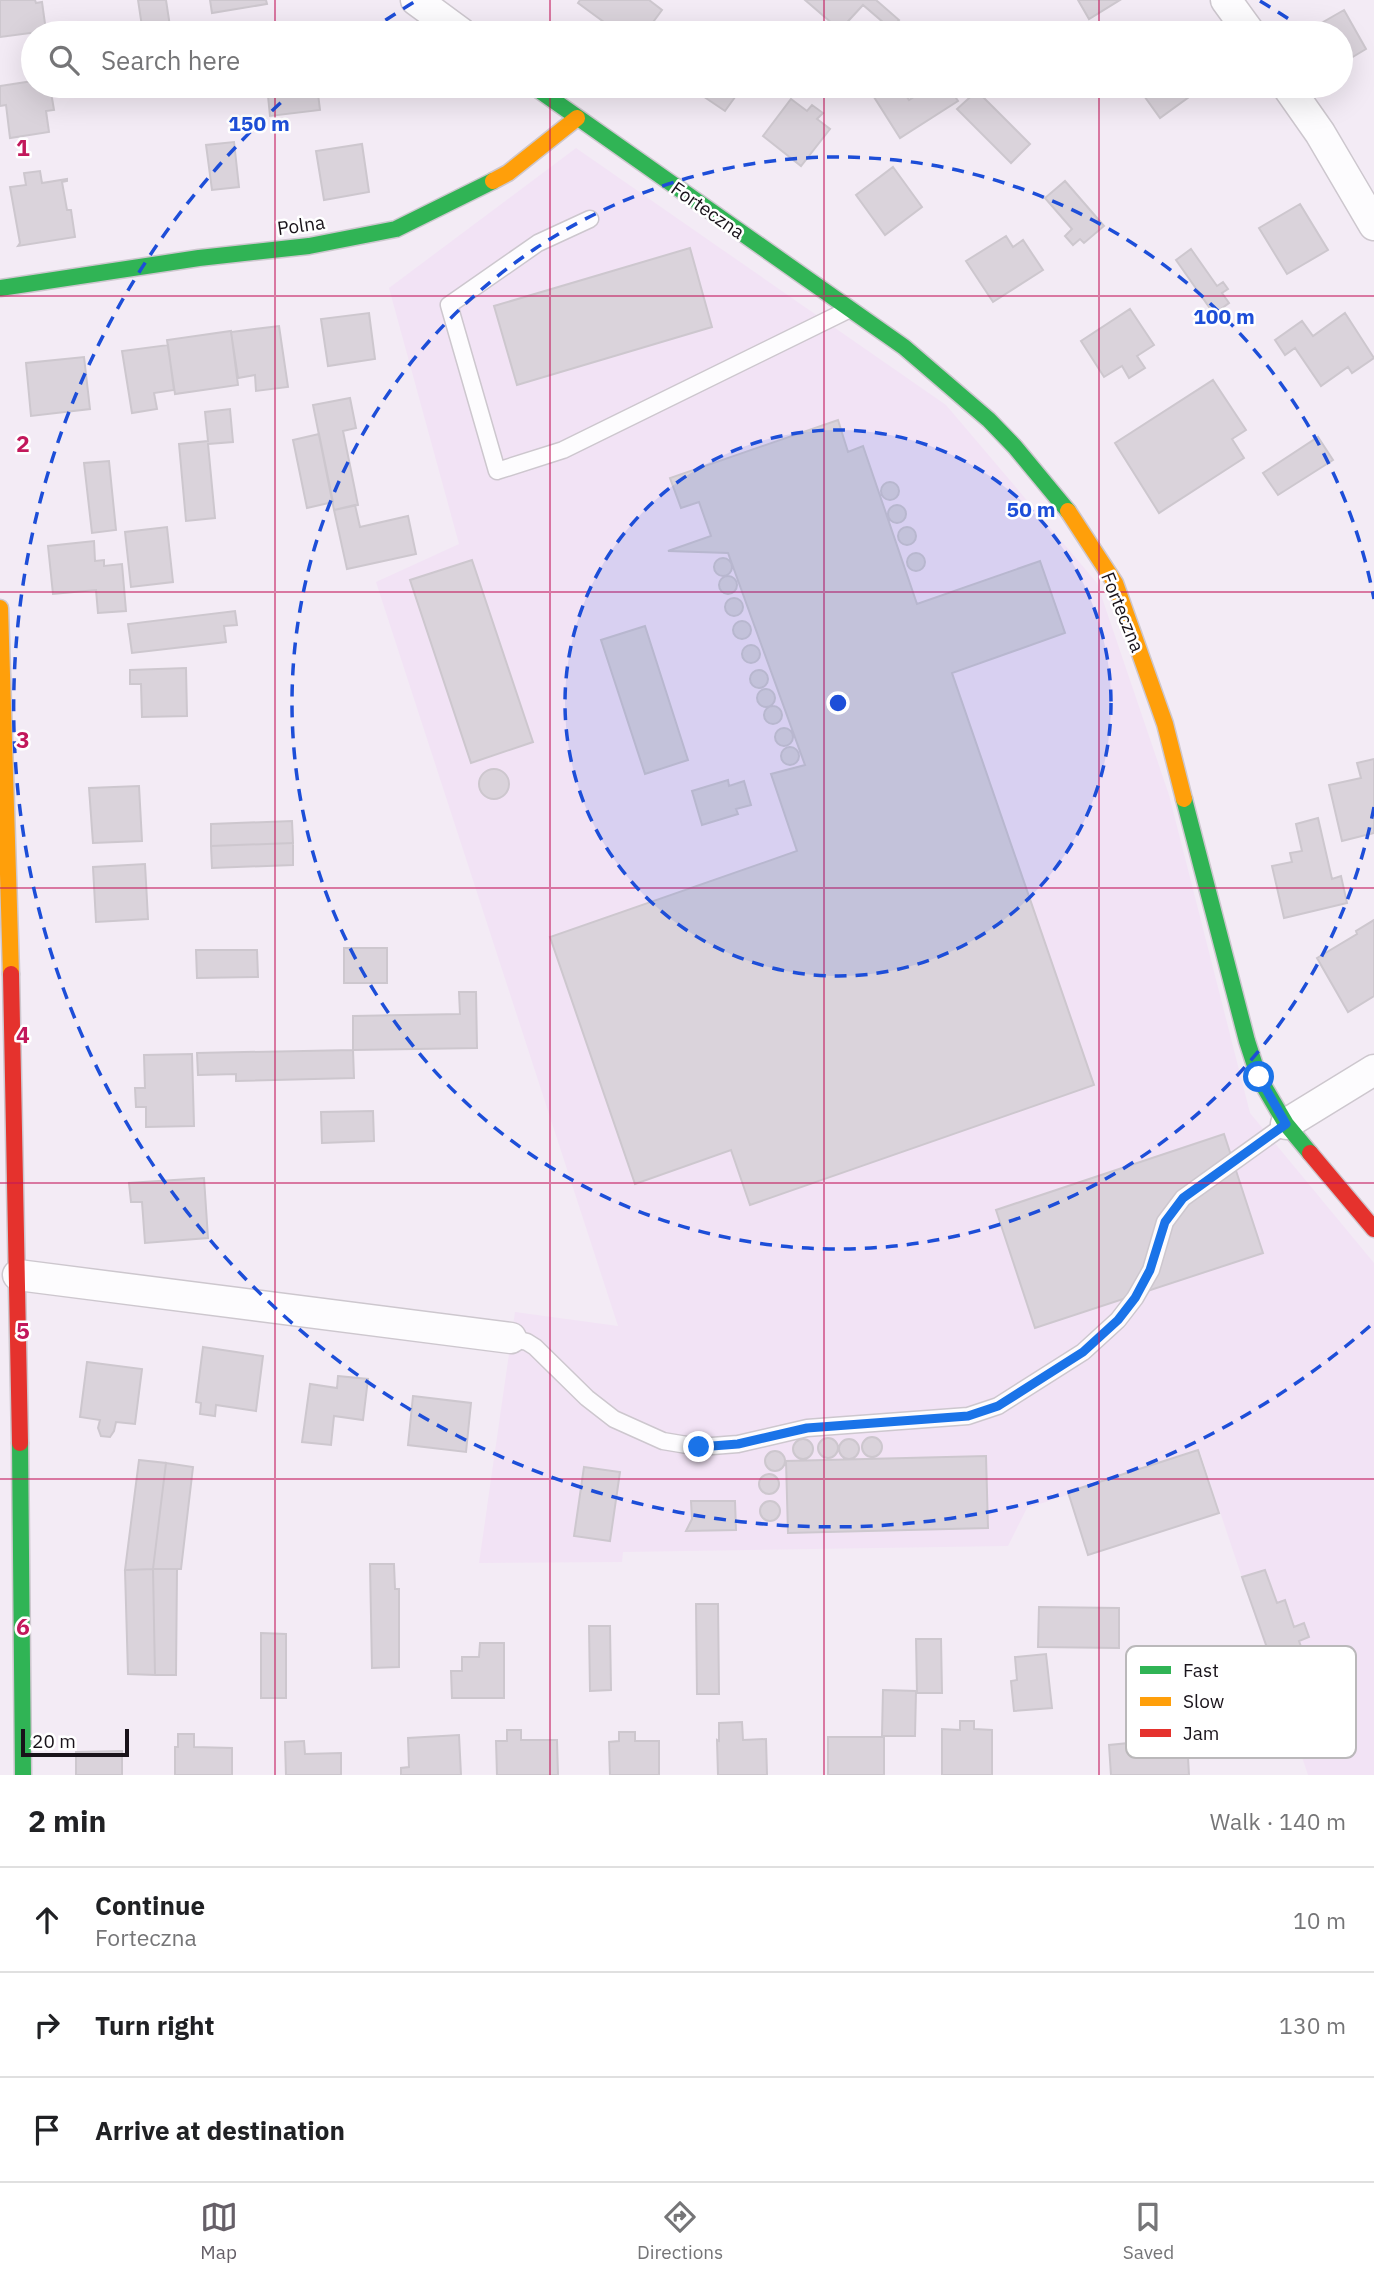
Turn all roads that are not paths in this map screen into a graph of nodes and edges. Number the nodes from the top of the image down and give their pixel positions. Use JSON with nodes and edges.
{"nodes":[{"id":1,"x":416,"y":0,"type":"edge"},
{"id":2,"x":1226,"y":0,"type":"edge"},
{"id":3,"x":445,"y":21,"type":"edge"},
{"id":4,"x":1241,"y":21,"type":"edge"},
{"id":5,"x":550,"y":98,"type":"edge"},
{"id":6,"x":1295,"y":98,"type":"edge"},
{"id":7,"x":577,"y":118,"type":"junction"},
{"id":8,"x":590,"y":219,"type":"dead end"},
{"id":9,"x":1374,"y":225,"type":"edge"},
{"id":10,"x":0,"y":288,"type":"edge"},
{"id":11,"x":850,"y":309,"type":"junction"},
{"id":12,"x":0,"y":608,"type":"edge"},
{"id":13,"x":2,"y":656,"type":"edge"},
{"id":14,"x":1374,"y":1070,"type":"edge"},
{"id":15,"x":1286,"y":1124,"type":"junction"},
{"id":16,"x":1374,"y":1228,"type":"edge"},
{"id":17,"x":18,"y":1275,"type":"junction"},
{"id":18,"x":511,"y":1338,"type":"joint"},
{"id":19,"x":23,"y":1775,"type":"edge"}],
"edges":[{"from":1,"to":3,"type":"street"},
{"from":2,"to":4,"type":"street"},
{"from":5,"to":7,"type":"street","name":"Forteczna"},
{"from":6,"to":9,"type":"street"},
{"from":7,"to":10,"type":"street","name":"Polna"},
{"from":7,"to":11,"type":"street","name":"Forteczna"},
{"from":8,"to":11,"type":"lane"},
{"from":11,"to":15,"type":"street","name":"Forteczna"},
{"from":12,"to":13,"type":"street"},
{"from":13,"to":17,"type":"street"},
{"from":14,"to":15,"type":"street"},
{"from":15,"to":16,"type":"street","name":"Forteczna"},
{"from":15,"to":18,"type":"lane"},
{"from":17,"to":18,"type":"street"},
{"from":17,"to":19,"type":"street"}]}
